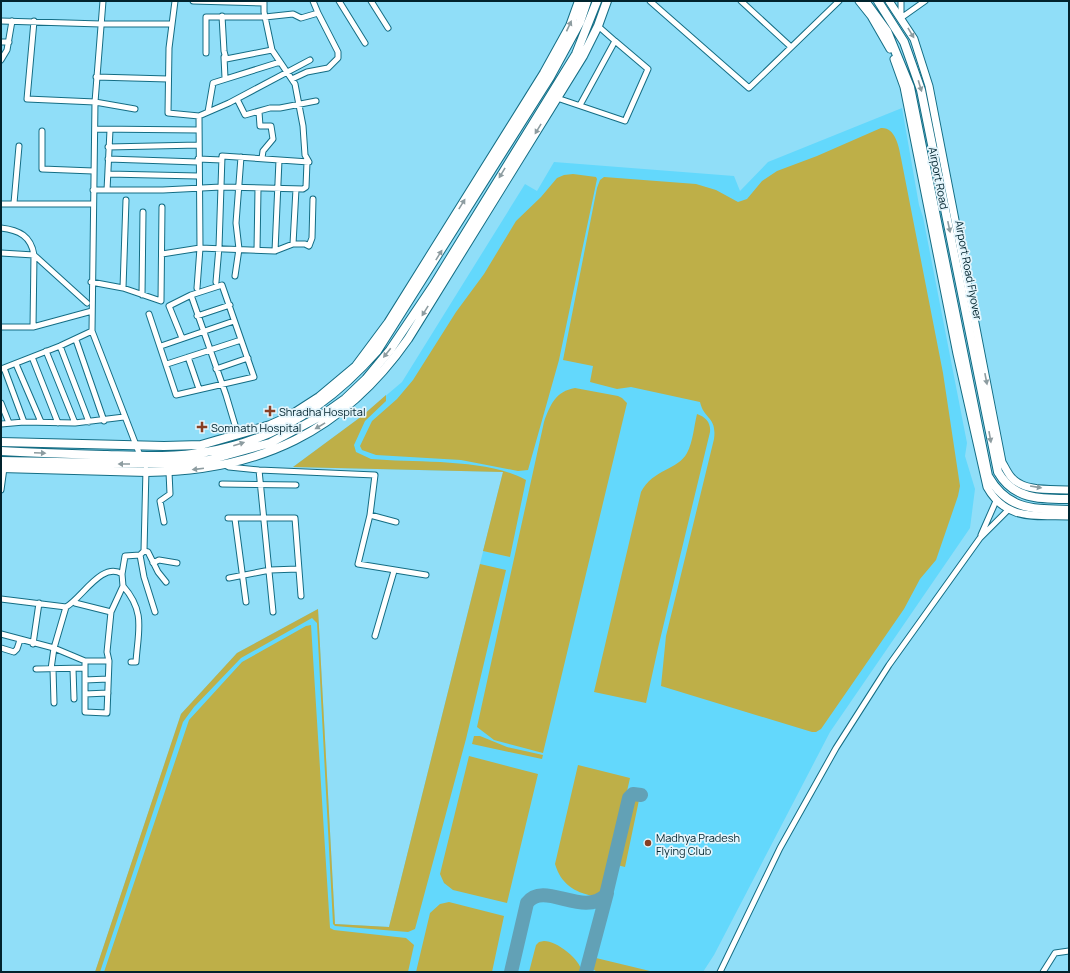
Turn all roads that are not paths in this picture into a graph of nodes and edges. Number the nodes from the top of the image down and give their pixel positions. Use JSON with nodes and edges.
{"nodes":[{"id":1,"x":103,"y":1,"type":"edge"},
{"id":2,"x":175,"y":1,"type":"edge"},
{"id":3,"x":193,"y":1,"type":"edge"},
{"id":4,"x":313,"y":1,"type":"edge"},
{"id":5,"x":339,"y":1,"type":"edge"},
{"id":6,"x":371,"y":1,"type":"edge"},
{"id":7,"x":579,"y":1,"type":"edge"},
{"id":8,"x":587,"y":1,"type":"edge"},
{"id":9,"x":597,"y":1,"type":"edge"},
{"id":10,"x":607,"y":1,"type":"edge"},
{"id":11,"x":650,"y":1,"type":"edge"},
{"id":12,"x":741,"y":1,"type":"edge"},
{"id":13,"x":839,"y":1,"type":"edge"},
{"id":14,"x":859,"y":1,"type":"edge"},
{"id":15,"x":878,"y":1,"type":"edge"},
{"id":16,"x":889,"y":1,"type":"edge"},
{"id":17,"x":925,"y":1,"type":"edge"},
{"id":18,"x":264,"y":2,"type":"edge"},
{"id":19,"x":866,"y":2,"type":"edge"},
{"id":20,"x":903,"y":2,"type":"edge"},
{"id":21,"x":318,"y":13,"type":"junction"},
{"id":22,"x":873,"y":15,"type":"junction"},
{"id":23,"x":222,"y":16,"type":"junction"},
{"id":24,"x":265,"y":17,"type":"junction"},
{"id":25,"x":902,"y":18,"type":"junction"},
{"id":26,"x":1,"y":21,"type":"edge"},
{"id":27,"x":12,"y":21,"type":"junction"},
{"id":28,"x":34,"y":21,"type":"junction"},
{"id":29,"x":101,"y":24,"type":"junction"},
{"id":30,"x":172,"y":24,"type":"junction"},
{"id":31,"x":598,"y":26,"type":"junction"},
{"id":32,"x":388,"y":28,"type":"dead end"},
{"id":33,"x":615,"y":41,"type":"junction"},
{"id":34,"x":1,"y":42,"type":"edge"},
{"id":35,"x":9,"y":42,"type":"junction"},
{"id":36,"x":365,"y":43,"type":"dead end"},
{"id":37,"x":791,"y":47,"type":"junction"},
{"id":38,"x":272,"y":50,"type":"junction"},
{"id":39,"x":206,"y":53,"type":"dead end"},
{"id":40,"x":224,"y":57,"type":"junction"},
{"id":41,"x":1,"y":60,"type":"edge"},
{"id":42,"x":310,"y":60,"type":"dead end"},
{"id":43,"x":280,"y":62,"type":"junction"},
{"id":44,"x":287,"y":72,"type":"junction"},
{"id":45,"x":547,"y":75,"type":"junction"},
{"id":46,"x":96,"y":77,"type":"junction"},
{"id":47,"x":225,"y":78,"type":"junction"},
{"id":48,"x":168,"y":79,"type":"junction"},
{"id":49,"x":292,"y":79,"type":"junction"},
{"id":50,"x":556,"y":96,"type":"junction"},
{"id":51,"x":237,"y":99,"type":"junction"},
{"id":52,"x":316,"y":101,"type":"dead end"},
{"id":53,"x":95,"y":102,"type":"junction"},
{"id":54,"x":298,"y":105,"type":"junction"},
{"id":55,"x":580,"y":106,"type":"junction"},
{"id":56,"x":136,"y":108,"type":"dead end"},
{"id":57,"x":208,"y":112,"type":"junction"},
{"id":58,"x":259,"y":112,"type":"junction"},
{"id":59,"x":199,"y":116,"type":"junction"},
{"id":60,"x":95,"y":129,"type":"junction"},
{"id":61,"x":110,"y":130,"type":"junction"},
{"id":62,"x":199,"y":130,"type":"junction"},
{"id":63,"x":42,"y":131,"type":"dead end"},
{"id":64,"x":199,"y":145,"type":"junction"},
{"id":65,"x":19,"y":146,"type":"dead end"},
{"id":66,"x":108,"y":147,"type":"junction"},
{"id":67,"x":241,"y":157,"type":"junction"},
{"id":68,"x":262,"y":158,"type":"junction"},
{"id":69,"x":108,"y":159,"type":"junction"},
{"id":70,"x":198,"y":160,"type":"junction"},
{"id":71,"x":222,"y":160,"type":"junction"},
{"id":72,"x":279,"y":160,"type":"junction"},
{"id":73,"x":306,"y":162,"type":"junction"},
{"id":74,"x":93,"y":171,"type":"junction"},
{"id":75,"x":108,"y":174,"type":"junction"},
{"id":76,"x":198,"y":176,"type":"junction"},
{"id":77,"x":221,"y":187,"type":"junction"},
{"id":78,"x":238,"y":188,"type":"junction"},
{"id":79,"x":200,"y":189,"type":"junction"},
{"id":80,"x":258,"y":189,"type":"junction"},
{"id":81,"x":93,"y":190,"type":"junction"},
{"id":82,"x":107,"y":190,"type":"junction"},
{"id":83,"x":276,"y":190,"type":"junction"},
{"id":84,"x":296,"y":190,"type":"junction"},
{"id":85,"x":313,"y":199,"type":"dead end"},
{"id":86,"x":126,"y":200,"type":"dead end"},
{"id":87,"x":14,"y":203,"type":"junction"},
{"id":88,"x":1,"y":204,"type":"edge"},
{"id":89,"x":92,"y":204,"type":"junction"},
{"id":90,"x":162,"y":207,"type":"dead end"},
{"id":91,"x":143,"y":212,"type":"dead end"},
{"id":92,"x":1,"y":228,"type":"edge"},
{"id":93,"x":294,"y":244,"type":"junction"},
{"id":94,"x":219,"y":247,"type":"junction"},
{"id":95,"x":200,"y":248,"type":"junction"},
{"id":96,"x":239,"y":249,"type":"junction"},
{"id":97,"x":257,"y":250,"type":"junction"},
{"id":98,"x":275,"y":251,"type":"junction"},
{"id":99,"x":1,"y":253,"type":"edge"},
{"id":100,"x":162,"y":254,"type":"junction"},
{"id":101,"x":34,"y":255,"type":"junction"},
{"id":102,"x":236,"y":276,"type":"dead end"},
{"id":103,"x":91,"y":282,"type":"junction"},
{"id":104,"x":216,"y":282,"type":"dead end"},
{"id":105,"x":123,"y":288,"type":"junction"},
{"id":106,"x":197,"y":288,"type":"dead end"},
{"id":107,"x":142,"y":295,"type":"junction"},
{"id":108,"x":191,"y":295,"type":"junction"},
{"id":109,"x":87,"y":303,"type":"dead end"},
{"id":110,"x":230,"y":305,"type":"junction"},
{"id":111,"x":92,"y":311,"type":"junction"},
{"id":112,"x":149,"y":314,"type":"dead end"},
{"id":113,"x":198,"y":316,"type":"junction"},
{"id":114,"x":234,"y":320,"type":"junction"},
{"id":115,"x":1,"y":327,"type":"edge"},
{"id":116,"x":33,"y":327,"type":"junction"},
{"id":117,"x":92,"y":331,"type":"junction"},
{"id":118,"x":203,"y":331,"type":"junction"},
{"id":119,"x":182,"y":338,"type":"junction"},
{"id":120,"x":76,"y":340,"type":"junction"},
{"id":121,"x":240,"y":340,"type":"junction"},
{"id":122,"x":60,"y":346,"type":"junction"},
{"id":123,"x":161,"y":346,"type":"junction"},
{"id":124,"x":209,"y":349,"type":"junction"},
{"id":125,"x":46,"y":351,"type":"junction"},
{"id":126,"x":32,"y":357,"type":"junction"},
{"id":127,"x":188,"y":357,"type":"junction"},
{"id":128,"x":248,"y":358,"type":"junction"},
{"id":129,"x":16,"y":364,"type":"junction"},
{"id":130,"x":167,"y":364,"type":"junction"},
{"id":131,"x":2,"y":369,"type":"edge"},
{"id":132,"x":216,"y":369,"type":"junction"},
{"id":133,"x":222,"y":384,"type":"junction"},
{"id":134,"x":199,"y":389,"type":"junction"},
{"id":135,"x":1,"y":403,"type":"edge"},
{"id":136,"x":124,"y":417,"type":"junction"},
{"id":137,"x":104,"y":421,"type":"junction"},
{"id":138,"x":24,"y":422,"type":"junction"},
{"id":139,"x":41,"y":422,"type":"junction"},
{"id":140,"x":89,"y":422,"type":"junction"},
{"id":141,"x":9,"y":423,"type":"junction"},
{"id":142,"x":58,"y":423,"type":"junction"},
{"id":143,"x":75,"y":423,"type":"junction"},
{"id":144,"x":1,"y":424,"type":"edge"},
{"id":145,"x":238,"y":435,"type":"junction"},
{"id":146,"x":1,"y":442,"type":"edge"},
{"id":147,"x":136,"y":445,"type":"junction"},
{"id":148,"x":1,"y":451,"type":"edge"},
{"id":149,"x":141,"y":456,"type":"junction"},
{"id":150,"x":225,"y":465,"type":"junction"},
{"id":151,"x":2,"y":466,"type":"edge"},
{"id":152,"x":145,"y":468,"type":"junction"},
{"id":153,"x":259,"y":470,"type":"junction"},
{"id":154,"x":169,"y":472,"type":"junction"},
{"id":155,"x":222,"y":484,"type":"dead end"},
{"id":156,"x":260,"y":485,"type":"junction"},
{"id":157,"x":296,"y":485,"type":"dead end"},
{"id":158,"x":1,"y":490,"type":"edge"},
{"id":159,"x":1069,"y":490,"type":"edge"},
{"id":160,"x":1069,"y":499,"type":"edge"},
{"id":161,"x":996,"y":501,"type":"junction"},
{"id":162,"x":1008,"y":510,"type":"junction"},
{"id":163,"x":1069,"y":510,"type":"edge"},
{"id":164,"x":370,"y":515,"type":"junction"},
{"id":165,"x":1069,"y":516,"type":"edge"},
{"id":166,"x":228,"y":518,"type":"dead end"},
{"id":167,"x":235,"y":519,"type":"junction"},
{"id":168,"x":263,"y":520,"type":"junction"},
{"id":169,"x":164,"y":522,"type":"dead end"},
{"id":170,"x":396,"y":522,"type":"dead end"},
{"id":171,"x":980,"y":538,"type":"junction"},
{"id":172,"x":142,"y":553,"type":"junction"},
{"id":173,"x":153,"y":563,"type":"junction"},
{"id":174,"x":177,"y":563,"type":"dead end"},
{"id":175,"x":298,"y":569,"type":"junction"},
{"id":176,"x":270,"y":570,"type":"junction"},
{"id":177,"x":394,"y":571,"type":"junction"},
{"id":178,"x":122,"y":574,"type":"junction"},
{"id":179,"x":426,"y":575,"type":"dead end"},
{"id":180,"x":242,"y":576,"type":"junction"},
{"id":181,"x":229,"y":578,"type":"dead end"},
{"id":182,"x":166,"y":582,"type":"dead end"},
{"id":183,"x":122,"y":586,"type":"junction"},
{"id":184,"x":301,"y":596,"type":"dead end"},
{"id":185,"x":1,"y":600,"type":"edge"},
{"id":186,"x":246,"y":602,"type":"dead end"},
{"id":187,"x":40,"y":603,"type":"junction"},
{"id":188,"x":74,"y":603,"type":"junction"},
{"id":189,"x":66,"y":608,"type":"junction"},
{"id":190,"x":111,"y":612,"type":"junction"},
{"id":191,"x":155,"y":612,"type":"dead end"},
{"id":192,"x":273,"y":612,"type":"dead end"},
{"id":193,"x":1,"y":634,"type":"edge"},
{"id":194,"x":374,"y":636,"type":"dead end"},
{"id":195,"x":20,"y":640,"type":"junction"},
{"id":196,"x":33,"y":644,"type":"junction"},
{"id":197,"x":1,"y":648,"type":"edge"},
{"id":198,"x":54,"y":648,"type":"junction"},
{"id":199,"x":85,"y":660,"type":"junction"},
{"id":200,"x":109,"y":661,"type":"junction"},
{"id":201,"x":130,"y":662,"type":"dead end"},
{"id":202,"x":85,"y":668,"type":"junction"},
{"id":203,"x":36,"y":669,"type":"dead end"},
{"id":204,"x":52,"y":669,"type":"junction"},
{"id":205,"x":73,"y":669,"type":"junction"},
{"id":206,"x":108,"y":679,"type":"junction"},
{"id":207,"x":85,"y":680,"type":"junction"},
{"id":208,"x":108,"y":693,"type":"junction"},
{"id":209,"x":85,"y":694,"type":"junction"},
{"id":210,"x":74,"y":699,"type":"dead end"},
{"id":211,"x":54,"y":703,"type":"dead end"},
{"id":212,"x":1069,"y":952,"type":"edge"},
{"id":213,"x":720,"y":972,"type":"edge"},
{"id":214,"x":1043,"y":972,"type":"edge"}],
"edges":[{"from":1,"to":29,"type":"street"},
{"from":2,"to":30,"type":"street"},
{"from":3,"to":18,"type":"street"},
{"from":4,"to":21,"type":"street"},
{"from":5,"to":36,"type":"street"},
{"from":6,"to":32,"type":"street"},
{"from":45,"to":7,"type":"main road","one_way":true},
{"from":8,"to":45,"type":"main road"},
{"from":9,"to":50,"type":"main road"},
{"from":10,"to":31,"type":"main road"},
{"from":11,"to":37,"type":"street"},
{"from":12,"to":37,"type":"street"},
{"from":13,"to":37,"type":"street"},
{"from":14,"to":22,"type":"street"},
{"from":15,"to":160,"type":"main road","name":"Airport Road Flyover","one_way":true},
{"from":16,"to":25,"type":"street"},
{"from":17,"to":25,"type":"street"},
{"from":18,"to":24,"type":"street"},
{"from":19,"to":22,"type":"main road"},
{"from":20,"to":25,"type":"street"},
{"from":21,"to":24,"type":"street"},
{"from":21,"to":49,"type":"street"},
{"from":22,"to":161,"type":"street"},
{"from":22,"to":163,"type":"main road","name":"Airport Road"},
{"from":23,"to":24,"type":"street"},
{"from":23,"to":39,"type":"street"},
{"from":23,"to":40,"type":"street"},
{"from":24,"to":38,"type":"street"},
{"from":25,"to":159,"type":"street","one_way":true},
{"from":26,"to":27,"type":"street"},
{"from":27,"to":28,"type":"street"},
{"from":27,"to":35,"type":"street"},
{"from":28,"to":29,"type":"street"},
{"from":28,"to":53,"type":"street"},
{"from":29,"to":30,"type":"street"},
{"from":29,"to":46,"type":"street"},
{"from":30,"to":48,"type":"street"},
{"from":31,"to":33,"type":"street"},
{"from":31,"to":50,"type":"main road"},
{"from":33,"to":55,"type":"street"},
{"from":33,"to":55,"type":"street"},
{"from":34,"to":35,"type":"street"},
{"from":35,"to":41,"type":"street"},
{"from":38,"to":40,"type":"street"},
{"from":38,"to":43,"type":"street"},
{"from":40,"to":47,"type":"street"},
{"from":42,"to":44,"type":"street"},
{"from":43,"to":44,"type":"street"},
{"from":43,"to":47,"type":"street"},
{"from":44,"to":49,"type":"street"},
{"from":44,"to":51,"type":"street"},
{"from":145,"to":45,"type":"main road","one_way":true},
{"from":149,"to":45,"type":"main road","one_way":true},
{"from":46,"to":48,"type":"street"},
{"from":46,"to":53,"type":"street"},
{"from":47,"to":57,"type":"street"},
{"from":48,"to":59,"type":"street"},
{"from":49,"to":54,"type":"street"},
{"from":50,"to":55,"type":"street"},
{"from":50,"to":150,"type":"main road","one_way":true},
{"from":50,"to":152,"type":"main road","one_way":true},
{"from":51,"to":57,"type":"street"},
{"from":51,"to":58,"type":"street"},
{"from":52,"to":54,"type":"street"},
{"from":53,"to":56,"type":"street"},
{"from":53,"to":60,"type":"street"},
{"from":54,"to":58,"type":"street"},
{"from":54,"to":73,"type":"street"},
{"from":57,"to":59,"type":"street"},
{"from":58,"to":68,"type":"street"},
{"from":59,"to":62,"type":"street"},
{"from":60,"to":61,"type":"street"},
{"from":60,"to":74,"type":"street"},
{"from":61,"to":62,"type":"street"},
{"from":61,"to":66,"type":"street"},
{"from":62,"to":64,"type":"street"},
{"from":63,"to":74,"type":"street"},
{"from":64,"to":66,"type":"street"},
{"from":64,"to":70,"type":"street"},
{"from":65,"to":87,"type":"street"},
{"from":66,"to":69,"type":"street"},
{"from":67,"to":68,"type":"street"},
{"from":67,"to":71,"type":"street"},
{"from":67,"to":78,"type":"street"},
{"from":68,"to":72,"type":"street"},
{"from":69,"to":70,"type":"street"},
{"from":69,"to":75,"type":"street"},
{"from":70,"to":71,"type":"street"},
{"from":70,"to":76,"type":"street"},
{"from":71,"to":77,"type":"street"},
{"from":72,"to":73,"type":"street"},
{"from":72,"to":83,"type":"street"},
{"from":73,"to":84,"type":"street"},
{"from":74,"to":81,"type":"street"},
{"from":75,"to":76,"type":"street"},
{"from":75,"to":82,"type":"street"},
{"from":76,"to":79,"type":"street"},
{"from":77,"to":78,"type":"street"},
{"from":77,"to":79,"type":"street"},
{"from":77,"to":94,"type":"street"},
{"from":78,"to":80,"type":"street"},
{"from":78,"to":96,"type":"street"},
{"from":79,"to":82,"type":"street"},
{"from":79,"to":95,"type":"street"},
{"from":80,"to":83,"type":"street"},
{"from":80,"to":97,"type":"street"},
{"from":81,"to":82,"type":"street"},
{"from":81,"to":89,"type":"street"},
{"from":83,"to":84,"type":"street"},
{"from":83,"to":98,"type":"street"},
{"from":84,"to":93,"type":"street"},
{"from":85,"to":93,"type":"street"},
{"from":86,"to":105,"type":"street"},
{"from":87,"to":88,"type":"street"},
{"from":87,"to":89,"type":"street"},
{"from":89,"to":103,"type":"street"},
{"from":90,"to":100,"type":"street"},
{"from":91,"to":107,"type":"street"},
{"from":92,"to":101,"type":"street"},
{"from":93,"to":98,"type":"street"},
{"from":94,"to":95,"type":"street"},
{"from":94,"to":96,"type":"street"},
{"from":94,"to":104,"type":"street"},
{"from":95,"to":100,"type":"street"},
{"from":95,"to":106,"type":"street"},
{"from":96,"to":97,"type":"street"},
{"from":96,"to":102,"type":"street"},
{"from":97,"to":98,"type":"street"},
{"from":99,"to":101,"type":"street"},
{"from":100,"to":107,"type":"street"},
{"from":101,"to":109,"type":"street"},
{"from":101,"to":116,"type":"street"},
{"from":103,"to":105,"type":"street"},
{"from":103,"to":111,"type":"street"},
{"from":105,"to":107,"type":"street"},
{"from":108,"to":110,"type":"street"},
{"from":108,"to":113,"type":"street"},
{"from":108,"to":119,"type":"street"},
{"from":110,"to":113,"type":"street"},
{"from":110,"to":114,"type":"street"},
{"from":111,"to":116,"type":"street"},
{"from":111,"to":117,"type":"street"},
{"from":112,"to":123,"type":"street"},
{"from":113,"to":118,"type":"street"},
{"from":114,"to":118,"type":"street"},
{"from":114,"to":121,"type":"street"},
{"from":115,"to":116,"type":"street"},
{"from":117,"to":120,"type":"street"},
{"from":117,"to":136,"type":"street"},
{"from":118,"to":119,"type":"street"},
{"from":118,"to":124,"type":"street"},
{"from":119,"to":123,"type":"street"},
{"from":120,"to":122,"type":"street"},
{"from":120,"to":137,"type":"street"},
{"from":121,"to":124,"type":"street"},
{"from":121,"to":128,"type":"street"},
{"from":122,"to":125,"type":"street"},
{"from":122,"to":140,"type":"street"},
{"from":123,"to":130,"type":"street"},
{"from":124,"to":127,"type":"street"},
{"from":124,"to":132,"type":"street"},
{"from":125,"to":126,"type":"street"},
{"from":125,"to":143,"type":"street"},
{"from":126,"to":129,"type":"street"},
{"from":126,"to":142,"type":"street"},
{"from":127,"to":130,"type":"street"},
{"from":127,"to":134,"type":"street"},
{"from":128,"to":132,"type":"street"},
{"from":128,"to":133,"type":"street"},
{"from":129,"to":131,"type":"street"},
{"from":129,"to":139,"type":"street"},
{"from":130,"to":134,"type":"street"},
{"from":131,"to":138,"type":"street"},
{"from":132,"to":133,"type":"street"},
{"from":133,"to":134,"type":"street"},
{"from":133,"to":145,"type":"street"},
{"from":135,"to":141,"type":"street"},
{"from":136,"to":137,"type":"street"},
{"from":136,"to":147,"type":"street"},
{"from":137,"to":140,"type":"street"},
{"from":138,"to":139,"type":"street"},
{"from":138,"to":141,"type":"street"},
{"from":139,"to":142,"type":"street"},
{"from":140,"to":143,"type":"street"},
{"from":141,"to":144,"type":"street"},
{"from":142,"to":143,"type":"street"},
{"from":145,"to":147,"type":"main road"},
{"from":146,"to":147,"type":"main road"},
{"from":147,"to":149,"type":"street"},
{"from":148,"to":149,"type":"main road","one_way":true},
{"from":149,"to":152,"type":"street"},
{"from":150,"to":153,"type":"street"},
{"from":150,"to":154,"type":"main road","one_way":true},
{"from":152,"to":151,"type":"main road","one_way":true},
{"from":151,"to":158,"type":"street"},
{"from":152,"to":154,"type":"main road"},
{"from":152,"to":172,"type":"street"},
{"from":153,"to":156,"type":"street"},
{"from":153,"to":164,"type":"street"},
{"from":154,"to":169,"type":"street"},
{"from":155,"to":156,"type":"street"},
{"from":156,"to":157,"type":"street"},
{"from":156,"to":168,"type":"street"},
{"from":161,"to":162,"type":"street"},
{"from":161,"to":171,"type":"street"},
{"from":162,"to":165,"type":"street"},
{"from":162,"to":171,"type":"street"},
{"from":164,"to":170,"type":"street"},
{"from":164,"to":177,"type":"street"},
{"from":166,"to":167,"type":"street"},
{"from":167,"to":168,"type":"street"},
{"from":167,"to":180,"type":"street"},
{"from":168,"to":175,"type":"street"},
{"from":168,"to":176,"type":"street"},
{"from":171,"to":213,"type":"street"},
{"from":172,"to":173,"type":"street"},
{"from":172,"to":178,"type":"street"},
{"from":172,"to":191,"type":"street"},
{"from":173,"to":174,"type":"street"},
{"from":173,"to":182,"type":"street"},
{"from":175,"to":176,"type":"street"},
{"from":175,"to":184,"type":"street"},
{"from":176,"to":180,"type":"street"},
{"from":176,"to":192,"type":"street"},
{"from":177,"to":179,"type":"street"},
{"from":177,"to":194,"type":"street"},
{"from":178,"to":183,"type":"street"},
{"from":178,"to":188,"type":"street"},
{"from":180,"to":181,"type":"street"},
{"from":180,"to":186,"type":"street"},
{"from":183,"to":190,"type":"street"},
{"from":183,"to":201,"type":"street"},
{"from":185,"to":187,"type":"street"},
{"from":187,"to":189,"type":"street"},
{"from":187,"to":196,"type":"street"},
{"from":188,"to":189,"type":"street"},
{"from":188,"to":190,"type":"street"},
{"from":189,"to":198,"type":"street"},
{"from":190,"to":200,"type":"street"},
{"from":193,"to":195,"type":"street"},
{"from":195,"to":196,"type":"street"},
{"from":195,"to":197,"type":"street"},
{"from":196,"to":198,"type":"street"},
{"from":198,"to":199,"type":"street"},
{"from":198,"to":204,"type":"street"},
{"from":199,"to":200,"type":"street"},
{"from":199,"to":202,"type":"street"},
{"from":200,"to":206,"type":"street"},
{"from":202,"to":205,"type":"street"},
{"from":202,"to":207,"type":"street"},
{"from":203,"to":204,"type":"street"},
{"from":204,"to":205,"type":"street"},
{"from":204,"to":211,"type":"street"},
{"from":205,"to":210,"type":"street"},
{"from":206,"to":207,"type":"street"},
{"from":206,"to":208,"type":"street"},
{"from":207,"to":209,"type":"street"},
{"from":208,"to":209,"type":"street"},
{"from":208,"to":209,"type":"street"},
{"from":212,"to":214,"type":"street"}]}
